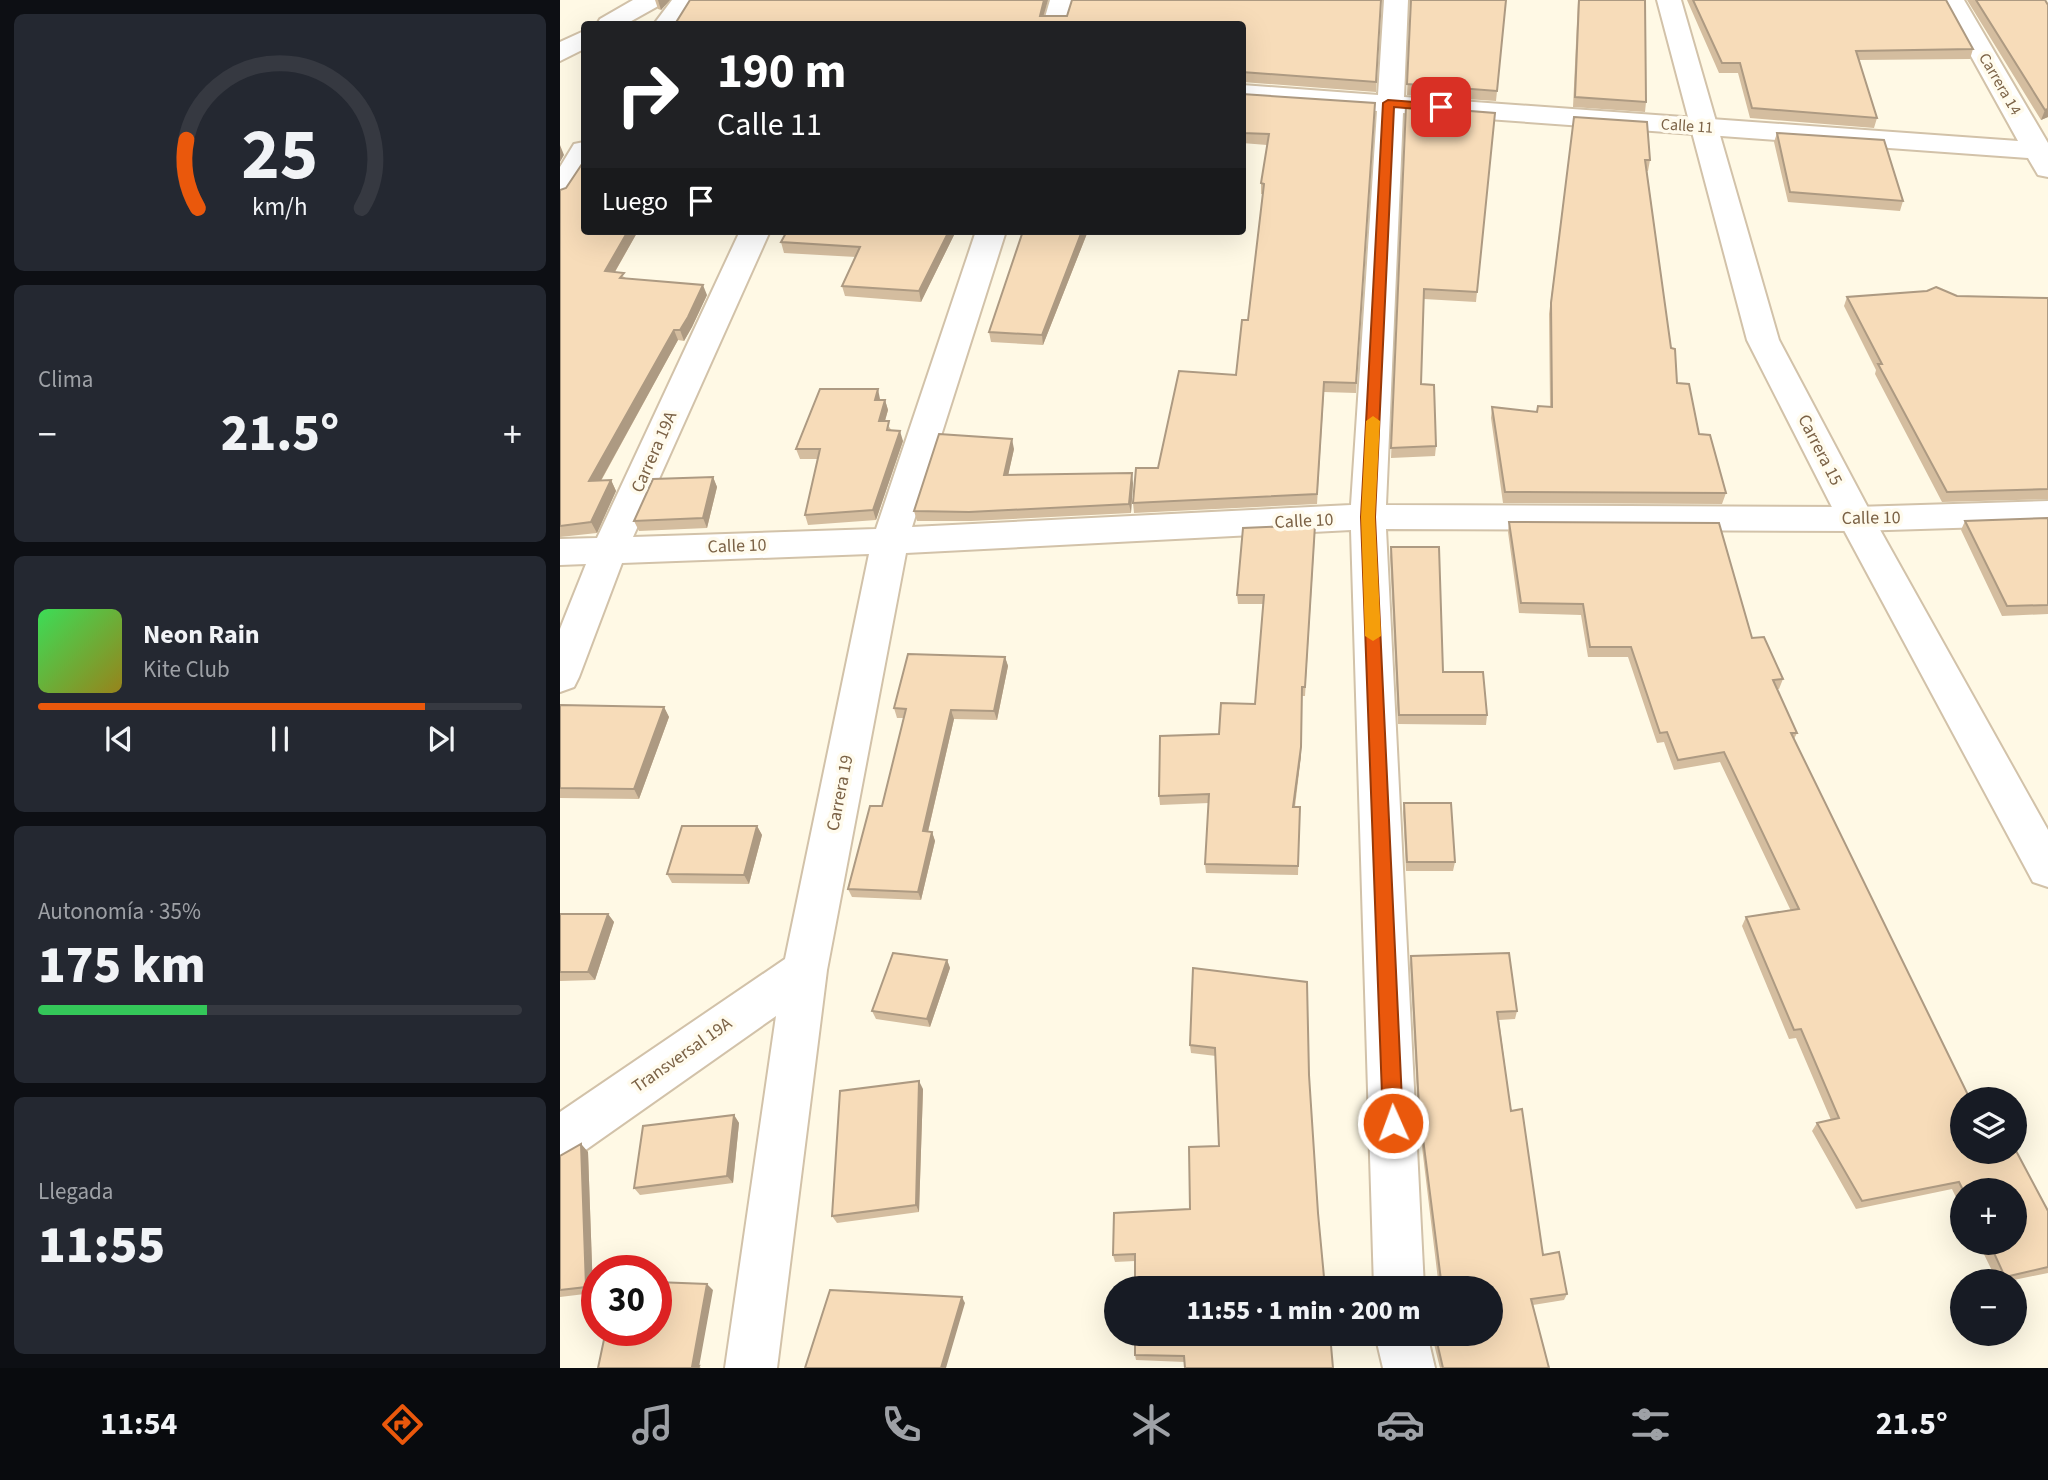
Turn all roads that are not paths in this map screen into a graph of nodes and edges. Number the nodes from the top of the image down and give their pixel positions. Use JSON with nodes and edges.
{"nodes":[{"id":1,"x":651,"y":0,"type":"edge"},
{"id":2,"x":685,"y":0,"type":"edge"},
{"id":3,"x":1062,"y":0,"type":"edge"},
{"id":4,"x":1396,"y":0,"type":"edge"},
{"id":5,"x":1669,"y":0,"type":"edge"},
{"id":6,"x":1952,"y":0,"type":"edge"},
{"id":7,"x":615,"y":21,"type":"edge"},
{"id":8,"x":668,"y":21,"type":"edge"},
{"id":9,"x":1056,"y":21,"type":"edge"},
{"id":10,"x":581,"y":41,"type":"edge"},
{"id":11,"x":560,"y":54,"type":"edge"},
{"id":12,"x":581,"y":56,"type":"edge"},
{"id":13,"x":1246,"y":93,"type":"edge"},
{"id":14,"x":1388,"y":103,"type":"junction"},
{"id":15,"x":1707,"y":128,"type":"junction"},
{"id":16,"x":581,"y":155,"type":"edge"},
{"id":17,"x":2045,"y":157,"type":"edge"},
{"id":18,"x":560,"y":190,"type":"edge"},
{"id":19,"x":753,"y":235,"type":"edge"},
{"id":20,"x":990,"y":235,"type":"edge"},
{"id":21,"x":2048,"y":513,"type":"edge"},
{"id":22,"x":1368,"y":517,"type":"junction"},
{"id":23,"x":1856,"y":519,"type":"junction"},
{"id":24,"x":890,"y":541,"type":"junction"},
{"id":25,"x":609,"y":550,"type":"junction"},
{"id":26,"x":560,"y":552,"type":"edge"},
{"id":27,"x":560,"y":677,"type":"edge"},
{"id":28,"x":2048,"y":869,"type":"edge"},
{"id":29,"x":804,"y":970,"type":"junction"},
{"id":30,"x":560,"y":1140,"type":"edge"},
{"id":31,"x":1399,"y":1276,"type":"edge"},
{"id":32,"x":1404,"y":1346,"type":"edge"},
{"id":33,"x":751,"y":1368,"type":"edge"},
{"id":34,"x":1409,"y":1368,"type":"edge"}],
"edges":[{"from":1,"to":7,"type":"street"},
{"from":2,"to":8,"type":"street"},
{"from":3,"to":9,"type":"street"},
{"from":4,"to":14,"type":"street"},
{"from":5,"to":15,"type":"street","name":"Carrera 15"},
{"from":6,"to":17,"type":"street","name":"Carrera 14"},
{"from":10,"to":11,"type":"street"},
{"from":11,"to":12,"type":"street"},
{"from":13,"to":14,"type":"street","name":"Calle 11"},
{"from":14,"to":15,"type":"street","name":"Calle 11"},
{"from":14,"to":22,"type":"street"},
{"from":15,"to":17,"type":"street","name":"Calle 11"},
{"from":15,"to":23,"type":"street","name":"Carrera 15"},
{"from":16,"to":18,"type":"street"},
{"from":19,"to":25,"type":"street","name":"Carrera 19A"},
{"from":20,"to":24,"type":"street","name":"Carrera 19"},
{"from":21,"to":23,"type":"street","name":"Calle 10"},
{"from":22,"to":23,"type":"street","name":"Calle 10"},
{"from":22,"to":24,"type":"street","name":"Calle 10"},
{"from":22,"to":31,"type":"street"},
{"from":23,"to":28,"type":"street","name":"Carrera 15"},
{"from":24,"to":25,"type":"street","name":"Calle 10"},
{"from":24,"to":29,"type":"street","name":"Carrera 19"},
{"from":25,"to":26,"type":"street","name":"Calle 10"},
{"from":25,"to":27,"type":"street","name":"Carrera 19A"},
{"from":29,"to":30,"type":"street","name":"Transversal 19A"},
{"from":29,"to":33,"type":"street","name":"Carrera 19"},
{"from":32,"to":34,"type":"street"}]}
